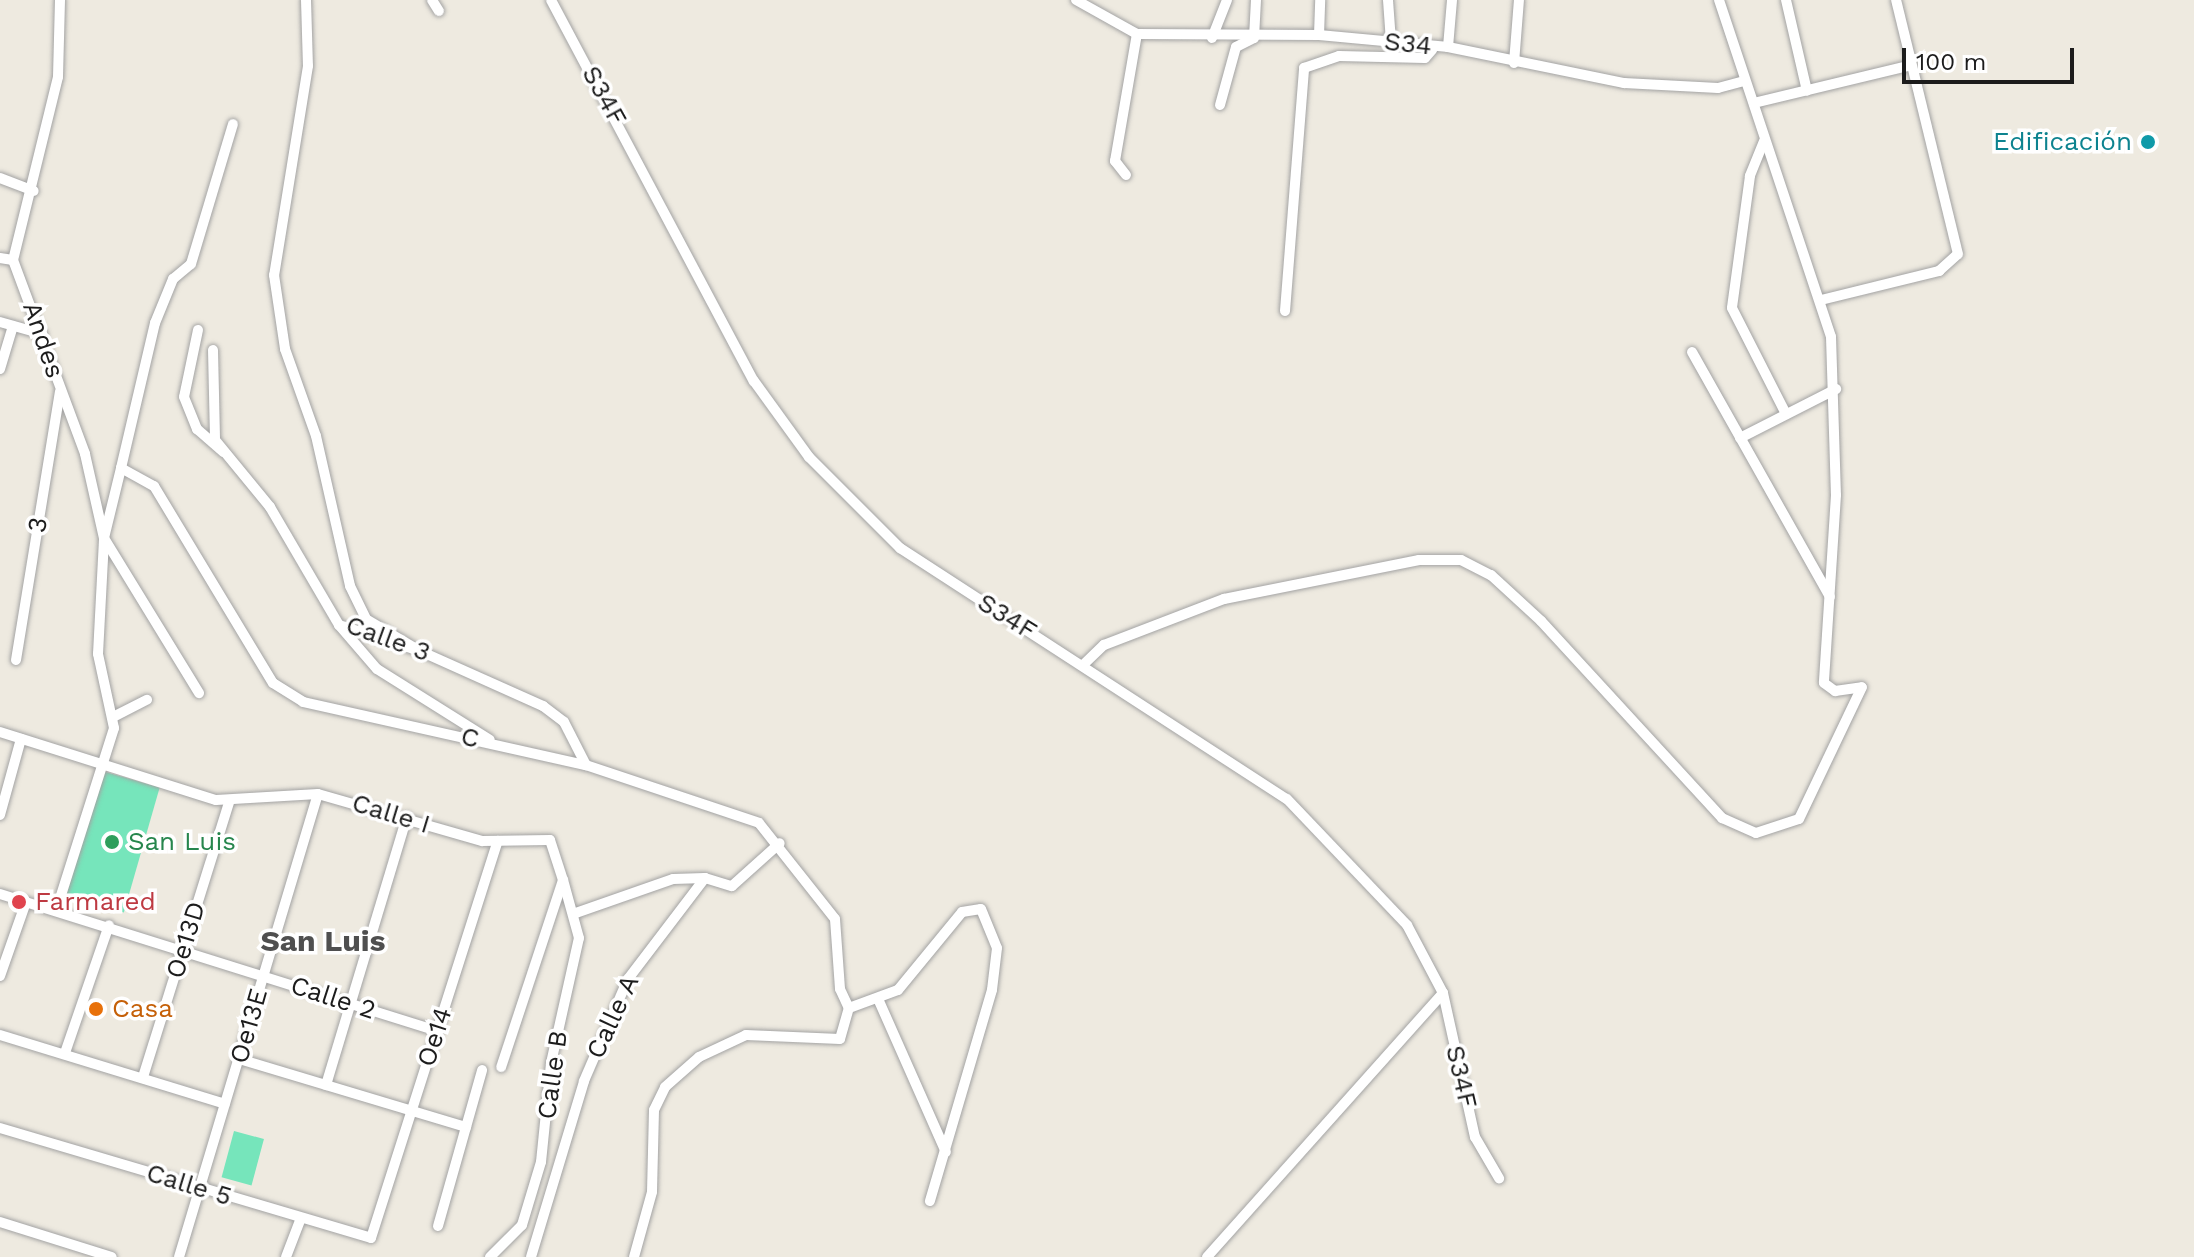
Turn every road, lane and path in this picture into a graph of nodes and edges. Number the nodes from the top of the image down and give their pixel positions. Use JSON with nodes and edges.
{"nodes":[{"id":1,"x":60,"y":0,"type":"edge"},
{"id":2,"x":306,"y":0,"type":"edge"},
{"id":3,"x":432,"y":0,"type":"edge"},
{"id":4,"x":551,"y":0,"type":"edge"},
{"id":5,"x":1076,"y":0,"type":"edge"},
{"id":6,"x":1227,"y":0,"type":"edge"},
{"id":7,"x":1256,"y":0,"type":"edge"},
{"id":8,"x":1320,"y":0,"type":"edge"},
{"id":9,"x":1388,"y":0,"type":"edge"},
{"id":10,"x":1452,"y":0,"type":"edge"},
{"id":11,"x":1519,"y":0,"type":"edge"},
{"id":12,"x":1719,"y":0,"type":"edge"},
{"id":13,"x":1786,"y":0,"type":"edge"},
{"id":14,"x":1896,"y":0,"type":"edge"},
{"id":15,"x":439,"y":11,"type":"dead end"},
{"id":16,"x":1137,"y":34,"type":"junction"},
{"id":17,"x":1319,"y":35,"type":"junction"},
{"id":18,"x":1212,"y":38,"type":"junction"},
{"id":19,"x":1254,"y":38,"type":"junction"},
{"id":20,"x":1391,"y":42,"type":"junction"},
{"id":21,"x":1448,"y":47,"type":"junction"},
{"id":22,"x":1432,"y":50,"type":"junction"},
{"id":23,"x":1514,"y":63,"type":"junction"},
{"id":24,"x":1908,"y":66,"type":"junction"},
{"id":25,"x":1745,"y":81,"type":"junction"},
{"id":26,"x":1807,"y":91,"type":"junction"},
{"id":27,"x":1754,"y":103,"type":"junction"},
{"id":28,"x":1220,"y":105,"type":"dead end"},
{"id":29,"x":233,"y":124,"type":"dead end"},
{"id":30,"x":1764,"y":141,"type":"junction"},
{"id":31,"x":1126,"y":175,"type":"dead end"},
{"id":32,"x":0,"y":178,"type":"edge"},
{"id":33,"x":34,"y":191,"type":"junction"},
{"id":34,"x":0,"y":258,"type":"edge"},
{"id":35,"x":13,"y":260,"type":"junction"},
{"id":36,"x":1821,"y":300,"type":"junction"},
{"id":37,"x":1285,"y":311,"type":"dead end"},
{"id":38,"x":0,"y":322,"type":"edge"},
{"id":39,"x":13,"y":326,"type":"junction"},
{"id":40,"x":198,"y":330,"type":"dead end"},
{"id":41,"x":42,"y":334,"type":"junction"},
{"id":42,"x":213,"y":350,"type":"dead end"},
{"id":43,"x":1692,"y":352,"type":"dead end"},
{"id":44,"x":0,"y":369,"type":"edge"},
{"id":45,"x":1836,"y":389,"type":"junction"},
{"id":46,"x":60,"y":390,"type":"junction"},
{"id":47,"x":1786,"y":414,"type":"junction"},
{"id":48,"x":1740,"y":438,"type":"junction"},
{"id":49,"x":225,"y":453,"type":"junction"},
{"id":50,"x":121,"y":468,"type":"junction"},
{"id":51,"x":104,"y":538,"type":"junction"},
{"id":52,"x":1831,"y":599,"type":"junction"},
{"id":53,"x":339,"y":625,"type":"junction"},
{"id":54,"x":420,"y":651,"type":"junction"},
{"id":55,"x":16,"y":660,"type":"dead end"},
{"id":56,"x":1083,"y":665,"type":"junction"},
{"id":57,"x":199,"y":693,"type":"dead end"},
{"id":58,"x":147,"y":700,"type":"dead end"},
{"id":59,"x":115,"y":716,"type":"junction"},
{"id":60,"x":0,"y":732,"type":"edge"},
{"id":61,"x":21,"y":739,"type":"junction"},
{"id":62,"x":499,"y":745,"type":"junction"},
{"id":63,"x":104,"y":762,"type":"junction"},
{"id":64,"x":586,"y":765,"type":"junction"},
{"id":65,"x":318,"y":794,"type":"junction"},
{"id":66,"x":229,"y":802,"type":"junction"},
{"id":67,"x":0,"y":815,"type":"edge"},
{"id":68,"x":407,"y":817,"type":"junction"},
{"id":69,"x":498,"y":841,"type":"junction"},
{"id":70,"x":780,"y":843,"type":"junction"},
{"id":71,"x":705,"y":878,"type":"junction"},
{"id":72,"x":563,"y":880,"type":"junction"},
{"id":73,"x":0,"y":894,"type":"edge"},
{"id":74,"x":26,"y":902,"type":"junction"},
{"id":75,"x":56,"y":911,"type":"junction"},
{"id":76,"x":576,"y":913,"type":"junction"},
{"id":77,"x":109,"y":925,"type":"junction"},
{"id":78,"x":185,"y":947,"type":"junction"},
{"id":79,"x":263,"y":975,"type":"junction"},
{"id":80,"x":0,"y":976,"type":"edge"},
{"id":81,"x":1443,"y":993,"type":"junction"},
{"id":82,"x":879,"y":1001,"type":"junction"},
{"id":83,"x":351,"y":1005,"type":"junction"},
{"id":84,"x":849,"y":1008,"type":"junction"},
{"id":85,"x":438,"y":1031,"type":"junction"},
{"id":86,"x":0,"y":1035,"type":"edge"},
{"id":87,"x":65,"y":1053,"type":"junction"},
{"id":88,"x":239,"y":1059,"type":"junction"},
{"id":89,"x":501,"y":1067,"type":"dead end"},
{"id":90,"x":482,"y":1070,"type":"dead end"},
{"id":91,"x":143,"y":1077,"type":"junction"},
{"id":92,"x":326,"y":1085,"type":"junction"},
{"id":93,"x":225,"y":1104,"type":"junction"},
{"id":94,"x":411,"y":1111,"type":"junction"},
{"id":95,"x":466,"y":1127,"type":"junction"},
{"id":96,"x":0,"y":1128,"type":"edge"},
{"id":97,"x":946,"y":1152,"type":"junction"},
{"id":98,"x":1499,"y":1178,"type":"dead end"},
{"id":99,"x":200,"y":1188,"type":"junction"},
{"id":100,"x":930,"y":1201,"type":"dead end"},
{"id":101,"x":300,"y":1220,"type":"junction"},
{"id":102,"x":0,"y":1222,"type":"edge"},
{"id":103,"x":438,"y":1226,"type":"dead end"},
{"id":104,"x":376,"y":1233,"type":"joint"},
{"id":105,"x":112,"y":1257,"type":"edge"},
{"id":106,"x":179,"y":1257,"type":"edge"},
{"id":107,"x":286,"y":1257,"type":"edge"},
{"id":108,"x":490,"y":1257,"type":"edge"},
{"id":109,"x":531,"y":1257,"type":"edge"},
{"id":110,"x":634,"y":1257,"type":"edge"},
{"id":111,"x":1207,"y":1257,"type":"edge"}],
"edges":[{"from":1,"to":33,"type":"street"},
{"from":2,"to":54,"type":"street"},
{"from":3,"to":15,"type":"street"},
{"from":4,"to":56,"type":"street","name":"S34F"},
{"from":5,"to":16,"type":"street","name":"S34"},
{"from":6,"to":18,"type":"street"},
{"from":7,"to":19,"type":"street"},
{"from":8,"to":17,"type":"street"},
{"from":9,"to":20,"type":"street"},
{"from":10,"to":21,"type":"street"},
{"from":11,"to":23,"type":"street"},
{"from":12,"to":25,"type":"street"},
{"from":13,"to":26,"type":"street"},
{"from":14,"to":24,"type":"street"},
{"from":16,"to":18,"type":"street","name":"S34"},
{"from":16,"to":31,"type":"street"},
{"from":17,"to":19,"type":"street","name":"S34"},
{"from":17,"to":20,"type":"street","name":"S34"},
{"from":18,"to":19,"type":"street","name":"S34"},
{"from":19,"to":28,"type":"street"},
{"from":20,"to":22,"type":"street","name":"S34"},
{"from":21,"to":22,"type":"street","name":"S34"},
{"from":21,"to":23,"type":"street","name":"S34"},
{"from":22,"to":37,"type":"street"},
{"from":23,"to":25,"type":"street","name":"S34"},
{"from":24,"to":26,"type":"street"},
{"from":24,"to":36,"type":"street"},
{"from":25,"to":27,"type":"street"},
{"from":26,"to":27,"type":"street"},
{"from":27,"to":30,"type":"street"},
{"from":29,"to":50,"type":"street"},
{"from":30,"to":36,"type":"street"},
{"from":30,"to":47,"type":"street"},
{"from":32,"to":33,"type":"street"},
{"from":33,"to":35,"type":"street"},
{"from":34,"to":35,"type":"street"},
{"from":35,"to":41,"type":"street","name":"Andes"},
{"from":36,"to":45,"type":"street"},
{"from":38,"to":39,"type":"street"},
{"from":39,"to":41,"type":"street"},
{"from":39,"to":44,"type":"street"},
{"from":40,"to":49,"type":"street"},
{"from":41,"to":46,"type":"street","name":"Andes"},
{"from":42,"to":49,"type":"street","name":"Calle 3"},
{"from":43,"to":48,"type":"street"},
{"from":45,"to":47,"type":"street"},
{"from":45,"to":52,"type":"street"},
{"from":46,"to":51,"type":"street","name":"Andes"},
{"from":46,"to":55,"type":"street","name":"3"},
{"from":47,"to":48,"type":"street"},
{"from":48,"to":52,"type":"street"},
{"from":49,"to":53,"type":"street","name":"Calle 3"},
{"from":50,"to":51,"type":"street"},
{"from":50,"to":62,"type":"street","name":"C"},
{"from":51,"to":57,"type":"street"},
{"from":51,"to":59,"type":"street"},
{"from":52,"to":56,"type":"street"},
{"from":53,"to":54,"type":"street","name":"Calle 3"},
{"from":53,"to":62,"type":"street"},
{"from":54,"to":64,"type":"street","name":"Calle 3"},
{"from":56,"to":81,"type":"street","name":"S34F"},
{"from":58,"to":59,"type":"street"},
{"from":59,"to":63,"type":"street"},
{"from":60,"to":61,"type":"street","name":"Calle I"},
{"from":61,"to":63,"type":"street","name":"Calle I"},
{"from":61,"to":67,"type":"street"},
{"from":62,"to":64,"type":"street","name":"C"},
{"from":63,"to":66,"type":"street","name":"Calle I"},
{"from":63,"to":75,"type":"street"},
{"from":64,"to":70,"type":"street","name":"C"},
{"from":65,"to":66,"type":"street","name":"Calle I"},
{"from":65,"to":68,"type":"street","name":"Calle I"},
{"from":65,"to":79,"type":"street","name":"Oe13E"},
{"from":66,"to":78,"type":"street","name":"Oe13D"},
{"from":68,"to":69,"type":"street","name":"Calle I"},
{"from":68,"to":83,"type":"street"},
{"from":69,"to":72,"type":"street","name":"Calle I"},
{"from":69,"to":85,"type":"street","name":"Oe14"},
{"from":70,"to":71,"type":"street"},
{"from":70,"to":84,"type":"street","name":"C"},
{"from":71,"to":76,"type":"street"},
{"from":71,"to":109,"type":"street","name":"Calle A"},
{"from":72,"to":76,"type":"street","name":"Calle B"},
{"from":72,"to":89,"type":"street"},
{"from":73,"to":74,"type":"street","name":"Calle 2"},
{"from":74,"to":75,"type":"street","name":"Calle 2"},
{"from":74,"to":80,"type":"street"},
{"from":75,"to":77,"type":"street","name":"Calle 2"},
{"from":76,"to":108,"type":"street","name":"Calle B"},
{"from":77,"to":78,"type":"street","name":"Calle 2"},
{"from":77,"to":87,"type":"street"},
{"from":78,"to":79,"type":"street","name":"Calle 2"},
{"from":78,"to":91,"type":"street","name":"Oe13D"},
{"from":79,"to":83,"type":"street","name":"Calle 2"},
{"from":79,"to":88,"type":"street","name":"Oe13E"},
{"from":81,"to":98,"type":"street","name":"S34F"},
{"from":81,"to":111,"type":"street"},
{"from":82,"to":84,"type":"street"},
{"from":82,"to":97,"type":"street"},
{"from":82,"to":97,"type":"street"},
{"from":83,"to":85,"type":"street","name":"Calle 2"},
{"from":83,"to":92,"type":"street"},
{"from":84,"to":110,"type":"street"},
{"from":85,"to":94,"type":"street","name":"Oe14"},
{"from":86,"to":87,"type":"street"},
{"from":87,"to":91,"type":"street"},
{"from":88,"to":92,"type":"street"},
{"from":88,"to":93,"type":"street","name":"Oe13E"},
{"from":90,"to":95,"type":"street"},
{"from":91,"to":93,"type":"street"},
{"from":92,"to":94,"type":"street"},
{"from":93,"to":99,"type":"street","name":"Oe13E"},
{"from":94,"to":95,"type":"street"},
{"from":94,"to":104,"type":"street","name":"Oe14"},
{"from":95,"to":103,"type":"street"},
{"from":96,"to":99,"type":"street","name":"Calle 5"},
{"from":97,"to":100,"type":"street"},
{"from":99,"to":101,"type":"street","name":"Calle 5"},
{"from":99,"to":106,"type":"street","name":"Oe13E"},
{"from":101,"to":104,"type":"street","name":"Calle 5"},
{"from":101,"to":107,"type":"street"},
{"from":102,"to":105,"type":"street"}]}
